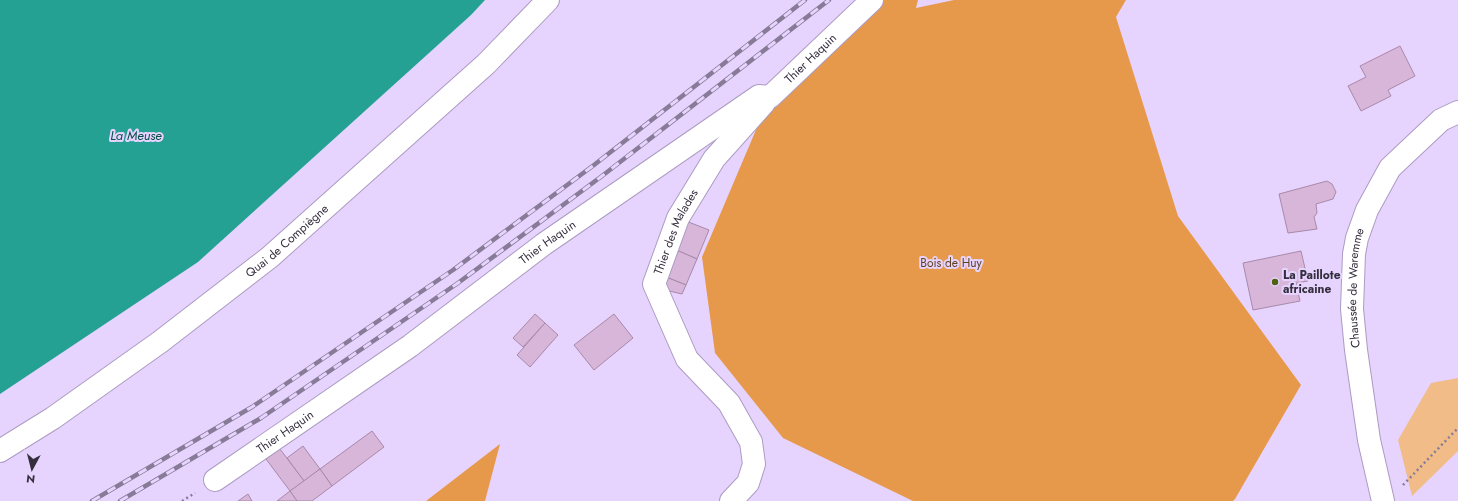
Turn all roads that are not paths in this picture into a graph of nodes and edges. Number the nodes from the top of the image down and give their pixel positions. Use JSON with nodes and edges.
{"nodes":[{"id":1,"x":548,"y":0,"type":"edge"},
{"id":2,"x":872,"y":0,"type":"edge"},
{"id":3,"x":770,"y":96,"type":"junction"},
{"id":4,"x":1458,"y":112,"type":"edge"},
{"id":5,"x":0,"y":451,"type":"edge"},
{"id":6,"x":215,"y":480,"type":"dead end"},
{"id":7,"x":1391,"y":495,"type":"edge"},
{"id":8,"x":731,"y":501,"type":"edge"}],
"edges":[{"from":1,"to":5,"type":"street","name":"Quai de Compiègne"},
{"from":2,"to":3,"type":"street","name":"Thier Haquin"},
{"from":3,"to":6,"type":"street","name":"Thier Haquin"},
{"from":3,"to":8,"type":"street","name":"Thier des Malades"},
{"from":4,"to":7,"type":"street","name":"Chaussée de Waremme"}]}
